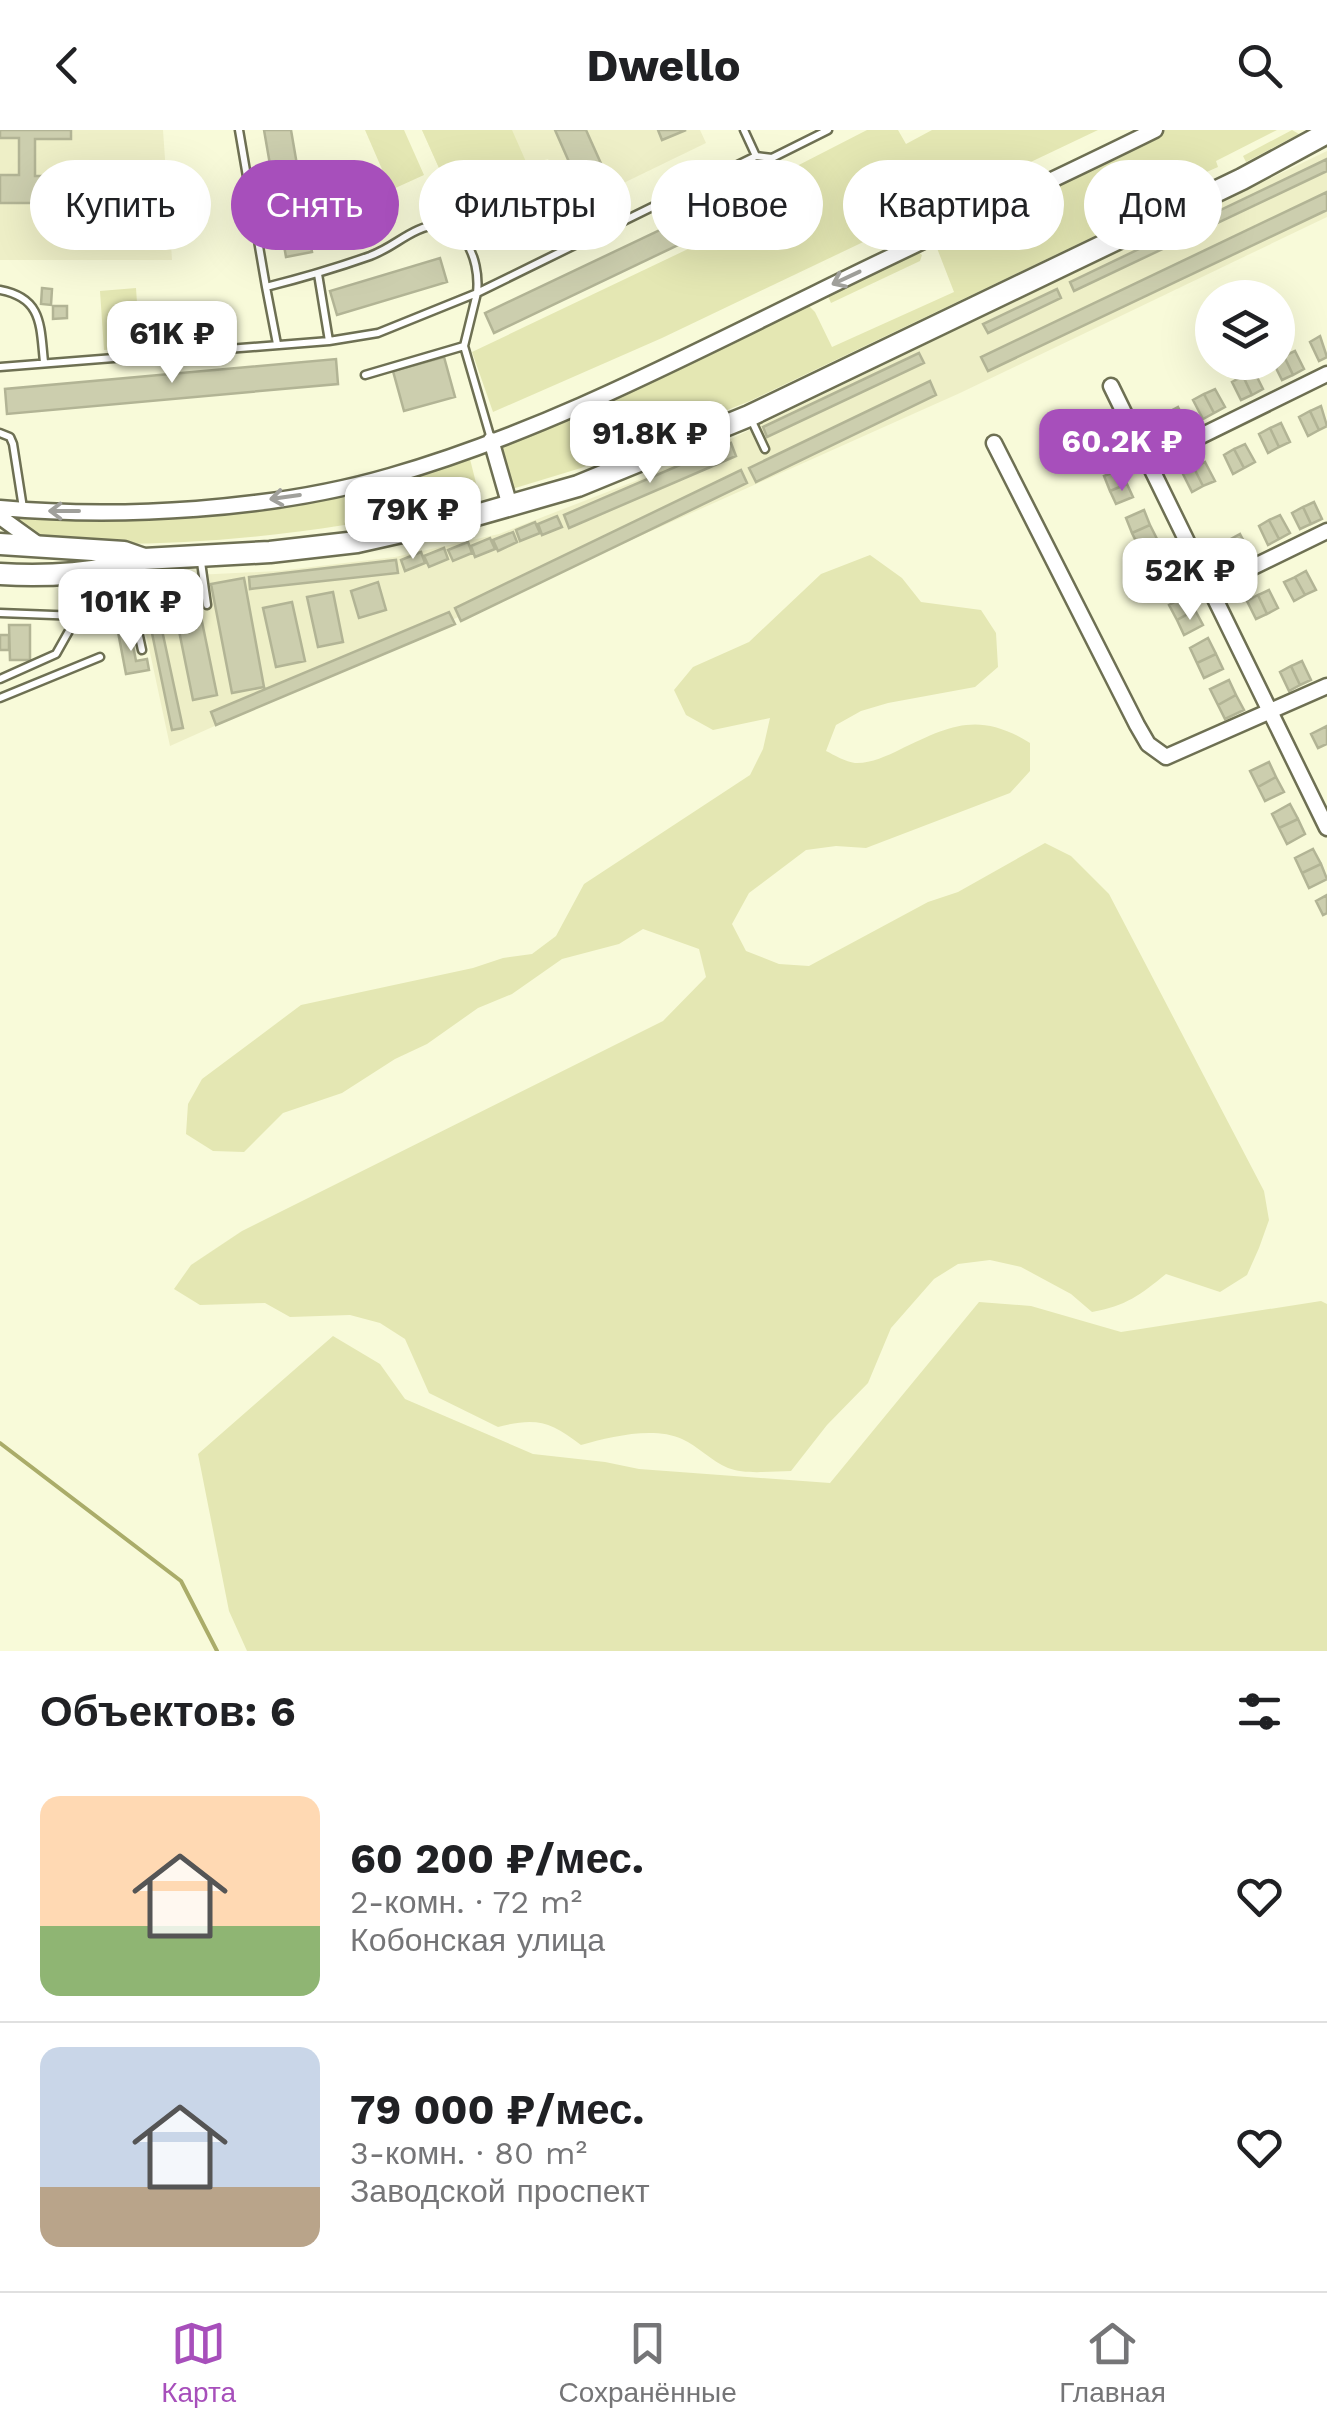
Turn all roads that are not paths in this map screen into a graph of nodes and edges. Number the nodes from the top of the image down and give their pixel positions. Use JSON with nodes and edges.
{"nodes":[{"id":1,"x":239,"y":130,"type":"edge"},
{"id":2,"x":744,"y":130,"type":"edge"},
{"id":3,"x":828,"y":130,"type":"edge"},
{"id":4,"x":1155,"y":130,"type":"edge"},
{"id":5,"x":1327,"y":133,"type":"edge"},
{"id":6,"x":756,"y":156,"type":"junction"},
{"id":7,"x":318,"y":274,"type":"junction"},
{"id":8,"x":266,"y":287,"type":"junction"},
{"id":9,"x":0,"y":290,"type":"edge"},
{"id":10,"x":477,"y":293,"type":"junction"},
{"id":11,"x":329,"y":341,"type":"junction"},
{"id":12,"x":277,"y":344,"type":"junction"},
{"id":13,"x":464,"y":346,"type":"junction"},
{"id":14,"x":44,"y":362,"type":"junction"},
{"id":15,"x":0,"y":367,"type":"edge"},
{"id":16,"x":1327,"y":374,"type":"edge"},
{"id":17,"x":365,"y":375,"type":"dead end"},
{"id":18,"x":1110,"y":386,"type":"dead end"},
{"id":19,"x":749,"y":416,"type":"junction"},
{"id":20,"x":0,"y":433,"type":"edge"},
{"id":21,"x":491,"y":440,"type":"junction"},
{"id":22,"x":994,"y":442,"type":"dead end"},
{"id":23,"x":765,"y":449,"type":"dead end"},
{"id":24,"x":1148,"y":462,"type":"junction"},
{"id":25,"x":510,"y":506,"type":"junction"},
{"id":26,"x":0,"y":508,"type":"edge"},
{"id":27,"x":23,"y":509,"type":"junction"},
{"id":28,"x":0,"y":516,"type":"edge"},
{"id":29,"x":1327,"y":531,"type":"edge"},
{"id":30,"x":0,"y":544,"type":"edge"},
{"id":31,"x":44,"y":548,"type":"junction"},
{"id":32,"x":200,"y":557,"type":"junction"},
{"id":33,"x":121,"y":559,"type":"junction"},
{"id":34,"x":0,"y":574,"type":"edge"},
{"id":35,"x":1210,"y":588,"type":"junction"},
{"id":36,"x":206,"y":605,"type":"dead end"},
{"id":37,"x":0,"y":613,"type":"edge"},
{"id":38,"x":80,"y":616,"type":"junction"},
{"id":39,"x":142,"y":650,"type":"dead end"},
{"id":40,"x":100,"y":657,"type":"dead end"},
{"id":41,"x":0,"y":679,"type":"edge"},
{"id":42,"x":1327,"y":686,"type":"edge"},
{"id":43,"x":0,"y":698,"type":"edge"},
{"id":44,"x":1270,"y":713,"type":"junction"},
{"id":45,"x":1327,"y":828,"type":"edge"}],
"edges":[{"from":1,"to":8,"type":"lane"},
{"from":2,"to":6,"type":"lane"},
{"from":3,"to":6,"type":"lane"},
{"from":4,"to":21,"type":"street","one_way":true},
{"from":5,"to":19,"type":"main road"},
{"from":6,"to":10,"type":"lane"},
{"from":7,"to":8,"type":"lane"},
{"from":7,"to":10,"type":"lane"},
{"from":7,"to":11,"type":"lane"},
{"from":8,"to":12,"type":"lane"},
{"from":9,"to":14,"type":"lane"},
{"from":10,"to":11,"type":"lane"},
{"from":10,"to":13,"type":"lane"},
{"from":11,"to":12,"type":"lane"},
{"from":12,"to":14,"type":"lane"},
{"from":13,"to":17,"type":"lane"},
{"from":13,"to":21,"type":"lane"},
{"from":14,"to":15,"type":"lane"},
{"from":16,"to":24,"type":"street"},
{"from":18,"to":24,"type":"street"},
{"from":19,"to":23,"type":"lane"},
{"from":19,"to":25,"type":"main road"},
{"from":20,"to":27,"type":"lane"},
{"from":21,"to":25,"type":"street"},
{"from":21,"to":27,"type":"street","one_way":true},
{"from":22,"to":44,"type":"street"},
{"from":24,"to":35,"type":"street"},
{"from":25,"to":32,"type":"main road"},
{"from":26,"to":27,"type":"street"},
{"from":28,"to":31,"type":"street"},
{"from":29,"to":35,"type":"street"},
{"from":30,"to":31,"type":"main road"},
{"from":31,"to":33,"type":"main road"},
{"from":32,"to":33,"type":"main road"},
{"from":32,"to":36,"type":"lane"},
{"from":33,"to":34,"type":"main road"},
{"from":33,"to":38,"type":"lane"},
{"from":33,"to":39,"type":"lane"},
{"from":35,"to":44,"type":"street"},
{"from":37,"to":38,"type":"lane"},
{"from":38,"to":41,"type":"lane"},
{"from":40,"to":43,"type":"lane"},
{"from":42,"to":44,"type":"street"},
{"from":44,"to":45,"type":"street"}]}
